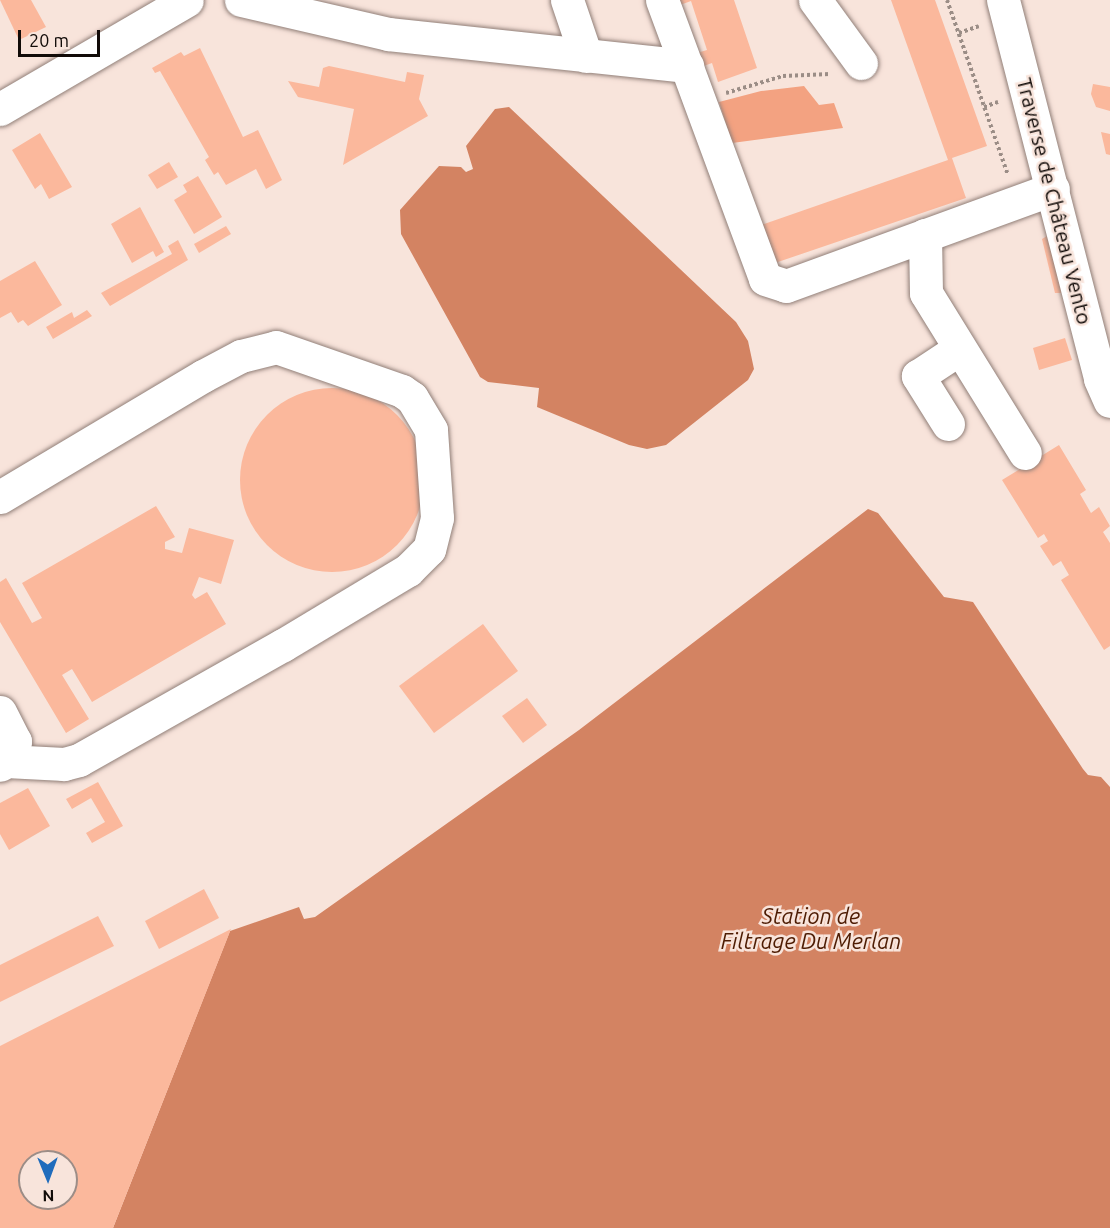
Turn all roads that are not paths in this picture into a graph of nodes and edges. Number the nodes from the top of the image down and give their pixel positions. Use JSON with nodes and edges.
{"nodes":[{"id":1,"x":187,"y":0,"type":"edge"},
{"id":2,"x":242,"y":0,"type":"edge"},
{"id":3,"x":567,"y":0,"type":"edge"},
{"id":4,"x":662,"y":0,"type":"edge"},
{"id":5,"x":815,"y":0,"type":"edge"},
{"id":6,"x":1003,"y":0,"type":"edge"},
{"id":7,"x":586,"y":56,"type":"junction"},
{"id":8,"x":861,"y":63,"type":"road end"},
{"id":9,"x":687,"y":66,"type":"junction"},
{"id":10,"x":0,"y":109,"type":"edge"},
{"id":11,"x":1053,"y":189,"type":"junction"},
{"id":12,"x":925,"y":235,"type":"junction"},
{"id":13,"x":959,"y":349,"type":"junction"},
{"id":14,"x":1110,"y":401,"type":"edge"},
{"id":15,"x":948,"y":424,"type":"dead end"},
{"id":16,"x":1025,"y":453,"type":"dead end"},
{"id":17,"x":0,"y":497,"type":"edge"},
{"id":18,"x":0,"y":712,"type":"edge"},
{"id":19,"x":3,"y":763,"type":"edge"}],
"edges":[{"from":1,"to":10,"type":"street"},
{"from":2,"to":7,"type":"street"},
{"from":3,"to":7,"type":"street"},
{"from":4,"to":9,"type":"street"},
{"from":5,"to":8,"type":"street"},
{"from":6,"to":11,"type":"street","name":"Traverse de Château Vento"},
{"from":7,"to":9,"type":"street"},
{"from":9,"to":12,"type":"street"},
{"from":11,"to":12,"type":"street"},
{"from":11,"to":14,"type":"street","name":"Traverse de Château Vento"},
{"from":12,"to":13,"type":"street"},
{"from":13,"to":15,"type":"street"},
{"from":13,"to":16,"type":"street"},
{"from":17,"to":19,"type":"street"},
{"from":18,"to":19,"type":"street"}]}
